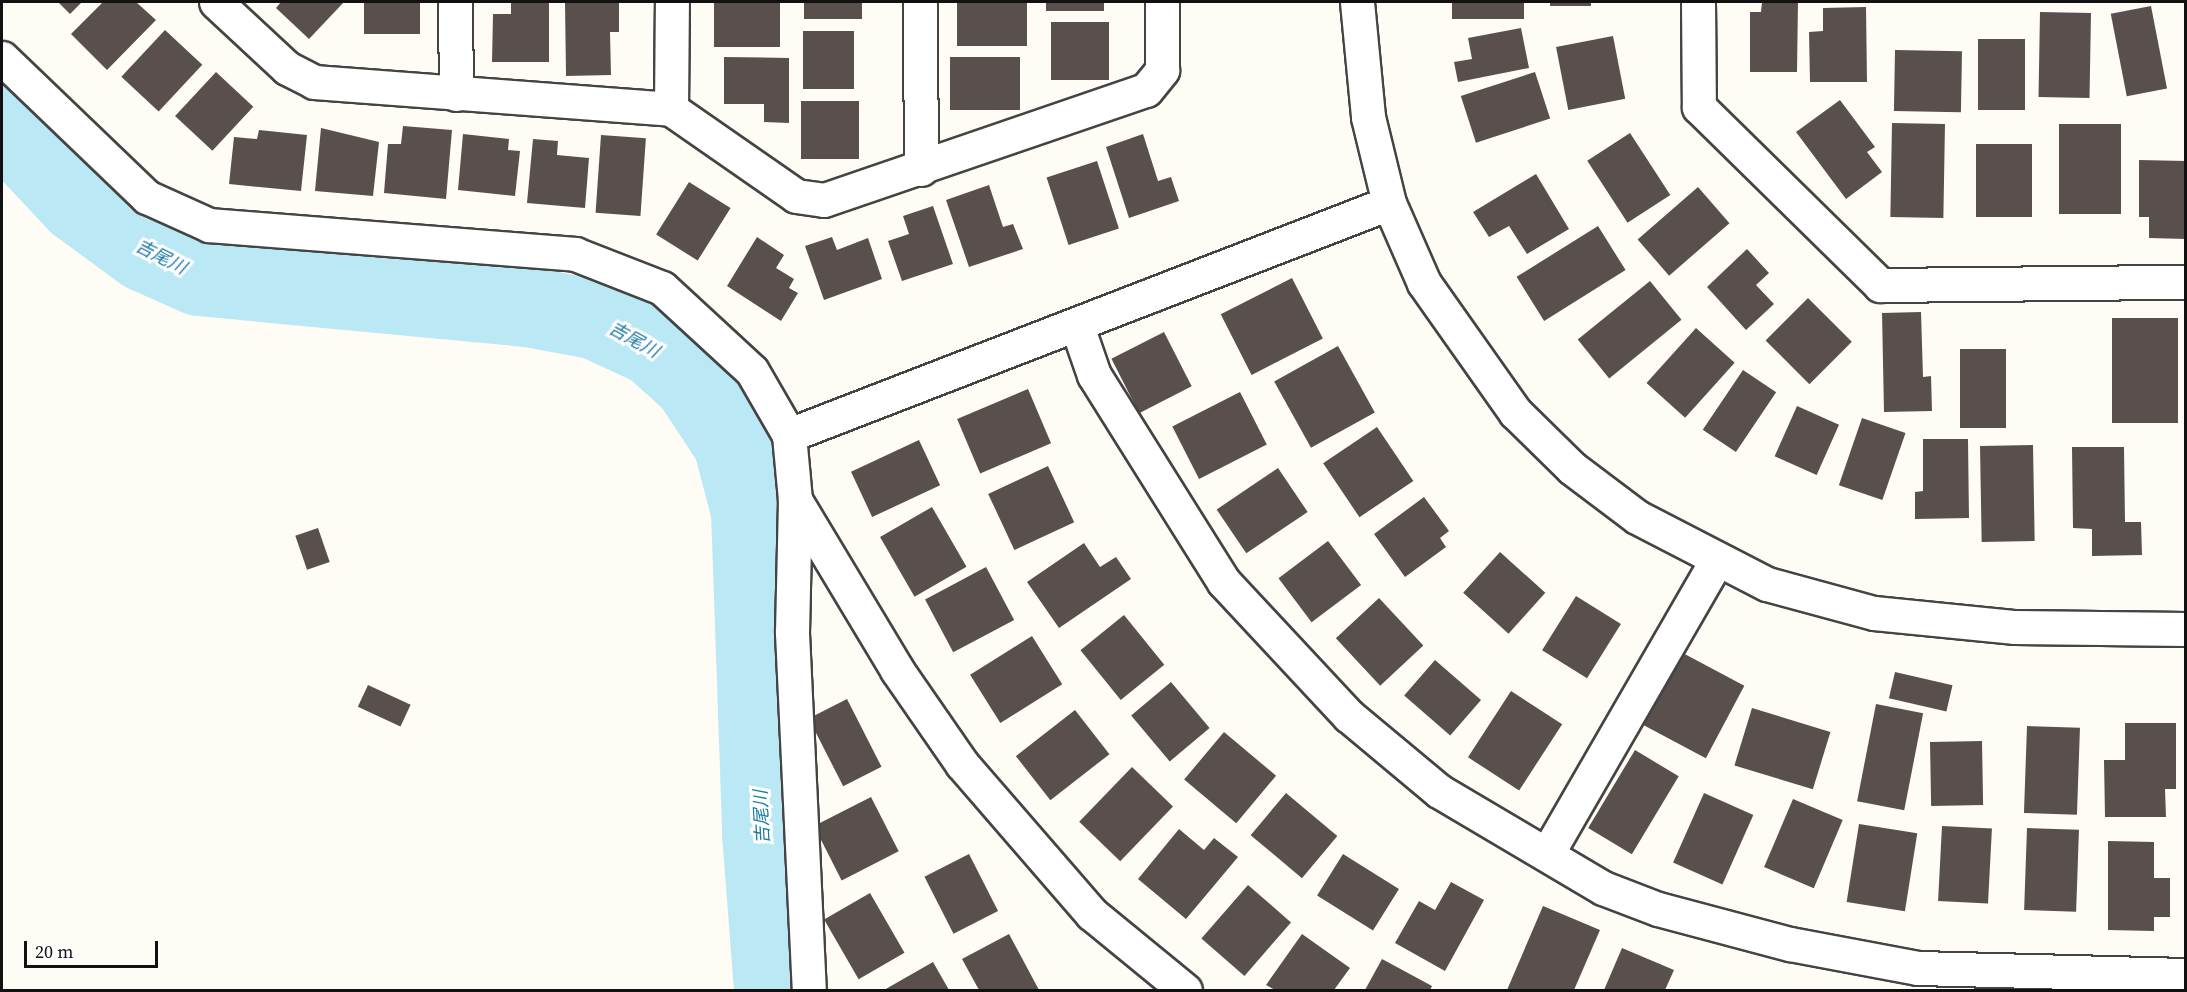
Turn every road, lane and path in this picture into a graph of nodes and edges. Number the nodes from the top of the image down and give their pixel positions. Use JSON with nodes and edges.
{"nodes":[{"id":1,"x":216,"y":2,"type":"edge"},
{"id":2,"x":456,"y":2,"type":"edge"},
{"id":3,"x":672,"y":2,"type":"edge"},
{"id":4,"x":920,"y":2,"type":"edge"},
{"id":5,"x":1162,"y":2,"type":"edge"},
{"id":6,"x":1357,"y":2,"type":"edge"},
{"id":7,"x":1698,"y":2,"type":"edge"},
{"id":8,"x":2,"y":58,"type":"edge"},
{"id":9,"x":456,"y":94,"type":"junction"},
{"id":10,"x":671,"y":109,"type":"junction"},
{"id":11,"x":921,"y":170,"type":"junction"},
{"id":12,"x":1389,"y":202,"type":"junction"},
{"id":13,"x":2186,"y":282,"type":"edge"},
{"id":14,"x":1077,"y":326,"type":"junction"},
{"id":15,"x":789,"y":435,"type":"junction"},
{"id":16,"x":795,"y":500,"type":"junction"},
{"id":17,"x":1716,"y":561,"type":"junction"},
{"id":18,"x":2186,"y":629,"type":"edge"},
{"id":19,"x":1547,"y":854,"type":"junction"},
{"id":20,"x":2186,"y":975,"type":"edge"},
{"id":21,"x":809,"y":990,"type":"edge"},
{"id":22,"x":1185,"y":990,"type":"edge"}],
"edges":[{"from":1,"to":9,"type":"street"},
{"from":2,"to":9,"type":"street"},
{"from":3,"to":10,"type":"street"},
{"from":4,"to":11,"type":"street"},
{"from":5,"to":11,"type":"street"},
{"from":6,"to":12,"type":"street"},
{"from":7,"to":13,"type":"street"},
{"from":8,"to":15,"type":"street"},
{"from":9,"to":10,"type":"street"},
{"from":10,"to":11,"type":"street"},
{"from":12,"to":14,"type":"street"},
{"from":12,"to":17,"type":"street"},
{"from":14,"to":15,"type":"street"},
{"from":14,"to":19,"type":"street"},
{"from":15,"to":16,"type":"street"},
{"from":16,"to":21,"type":"street"},
{"from":16,"to":22,"type":"street"},
{"from":17,"to":18,"type":"street"},
{"from":17,"to":19,"type":"street"},
{"from":19,"to":20,"type":"street"}]}
